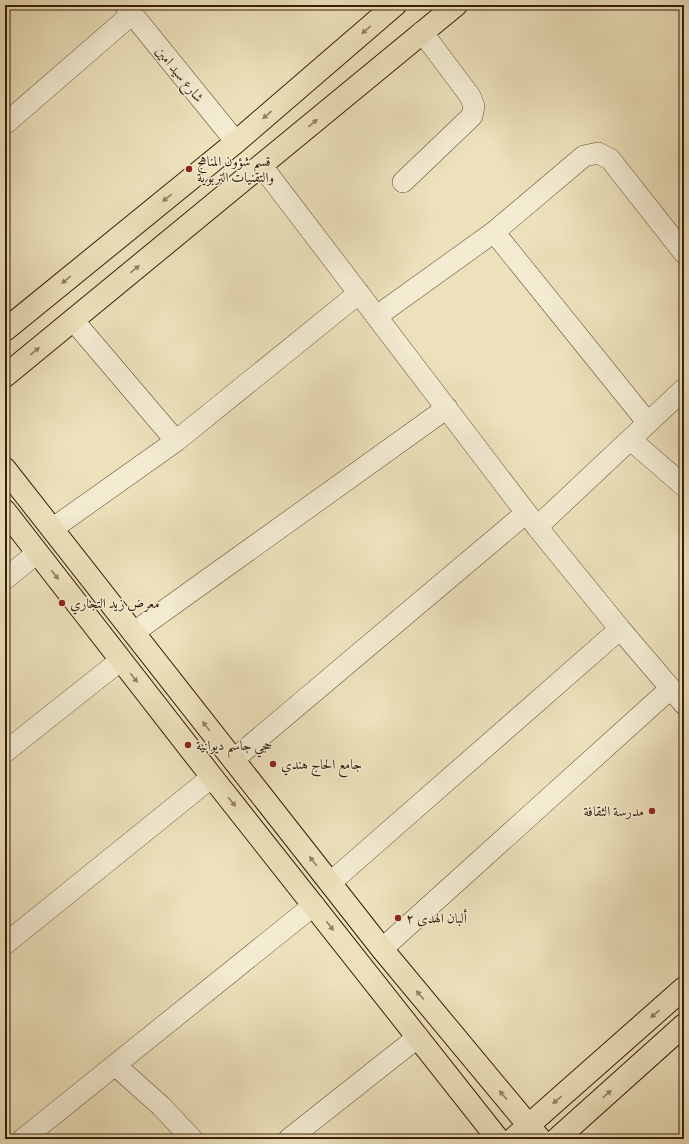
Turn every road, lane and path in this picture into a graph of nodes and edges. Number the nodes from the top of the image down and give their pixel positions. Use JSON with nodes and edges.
{"nodes":[{"id":1,"x":395,"y":5,"type":"edge"},
{"id":2,"x":456,"y":5,"type":"edge"},
{"id":3,"x":128,"y":9,"type":"edge"},
{"id":4,"x":422,"y":32,"type":"junction"},
{"id":5,"x":5,"y":124,"type":"edge"},
{"id":6,"x":236,"y":142,"type":"junction"},
{"id":7,"x":261,"y":165,"type":"junction"},
{"id":8,"x":403,"y":182,"type":"dead end"},
{"id":9,"x":494,"y":232,"type":"junction"},
{"id":10,"x":684,"y":253,"type":"edge"},
{"id":11,"x":359,"y":293,"type":"junction"},
{"id":12,"x":377,"y":316,"type":"junction"},
{"id":13,"x":73,"y":320,"type":"junction"},
{"id":14,"x":5,"y":330,"type":"edge"},
{"id":15,"x":5,"y":376,"type":"edge"},
{"id":16,"x":684,"y":389,"type":"edge"},
{"id":17,"x":447,"y":408,"type":"junction"},
{"id":18,"x":648,"y":423,"type":"junction"},
{"id":19,"x":631,"y":440,"type":"junction"},
{"id":20,"x":176,"y":441,"type":"junction"},
{"id":21,"x":5,"y":469,"type":"edge"},
{"id":22,"x":684,"y":486,"type":"edge"},
{"id":23,"x":5,"y":511,"type":"edge"},
{"id":24,"x":532,"y":520,"type":"junction"},
{"id":25,"x":52,"y":530,"type":"junction"},
{"id":26,"x":38,"y":553,"type":"junction"},
{"id":27,"x":5,"y":579,"type":"edge"},
{"id":28,"x":620,"y":629,"type":"junction"},
{"id":29,"x":133,"y":633,"type":"junction"},
{"id":30,"x":120,"y":660,"type":"junction"},
{"id":31,"x":670,"y":689,"type":"junction"},
{"id":32,"x":684,"y":704,"type":"edge"},
{"id":33,"x":5,"y":752,"type":"edge"},
{"id":34,"x":233,"y":760,"type":"junction"},
{"id":35,"x":212,"y":777,"type":"junction"},
{"id":36,"x":330,"y":883,"type":"junction"},
{"id":37,"x":314,"y":905,"type":"junction"},
{"id":38,"x":5,"y":944,"type":"edge"},
{"id":39,"x":382,"y":949,"type":"junction"},
{"id":40,"x":684,"y":988,"type":"edge"},
{"id":41,"x":684,"y":1025,"type":"edge"},
{"id":42,"x":418,"y":1037,"type":"junction"},
{"id":43,"x":115,"y":1065,"type":"junction"},
{"id":44,"x":527,"y":1134,"type":"edge"},
{"id":45,"x":23,"y":1139,"type":"edge"},
{"id":46,"x":192,"y":1139,"type":"edge"},
{"id":47,"x":289,"y":1139,"type":"edge"},
{"id":48,"x":498,"y":1139,"type":"edge"},
{"id":49,"x":557,"y":1139,"type":"edge"}],
"edges":[{"from":1,"to":6,"type":"main road","one_way":true},
{"from":2,"to":4,"type":"main road"},
{"from":3,"to":5,"type":"street"},
{"from":3,"to":6,"type":"street","name":"شارع سيد امين"},
{"from":7,"to":4,"type":"main road","one_way":true},
{"from":4,"to":8,"type":"street"},
{"from":6,"to":14,"type":"main road","one_way":true},
{"from":7,"to":11,"type":"street"},
{"from":13,"to":7,"type":"main road","one_way":true},
{"from":9,"to":10,"type":"street"},
{"from":9,"to":12,"type":"street"},
{"from":9,"to":18,"type":"street"},
{"from":11,"to":12,"type":"street"},
{"from":11,"to":20,"type":"street"},
{"from":12,"to":17,"type":"street"},
{"from":15,"to":13,"type":"main road","one_way":true},
{"from":13,"to":20,"type":"street"},
{"from":16,"to":18,"type":"street"},
{"from":17,"to":24,"type":"street"},
{"from":17,"to":29,"type":"street"},
{"from":18,"to":19,"type":"street"},
{"from":19,"to":22,"type":"street"},
{"from":19,"to":24,"type":"street"},
{"from":20,"to":25,"type":"street"},
{"from":21,"to":25,"type":"main road"},
{"from":23,"to":26,"type":"main road"},
{"from":24,"to":28,"type":"street"},
{"from":24,"to":34,"type":"street"},
{"from":25,"to":29,"type":"main road"},
{"from":26,"to":27,"type":"street"},
{"from":26,"to":30,"type":"main road","one_way":true},
{"from":28,"to":31,"type":"street"},
{"from":28,"to":36,"type":"street"},
{"from":34,"to":29,"type":"main road","one_way":true},
{"from":30,"to":33,"type":"street"},
{"from":30,"to":35,"type":"main road","one_way":true},
{"from":31,"to":32,"type":"street"},
{"from":31,"to":39,"type":"street"},
{"from":36,"to":34,"type":"main road","one_way":true},
{"from":35,"to":37,"type":"main road","one_way":true},
{"from":35,"to":38,"type":"street"},
{"from":36,"to":39,"type":"main road"},
{"from":37,"to":42,"type":"main road","one_way":true},
{"from":37,"to":43,"type":"street"},
{"from":44,"to":39,"type":"main road","one_way":true},
{"from":40,"to":44,"type":"main road","one_way":true},
{"from":49,"to":41,"type":"main road","one_way":true},
{"from":42,"to":47,"type":"street"},
{"from":42,"to":48,"type":"main road"},
{"from":43,"to":45,"type":"street"},
{"from":43,"to":46,"type":"street"}]}
